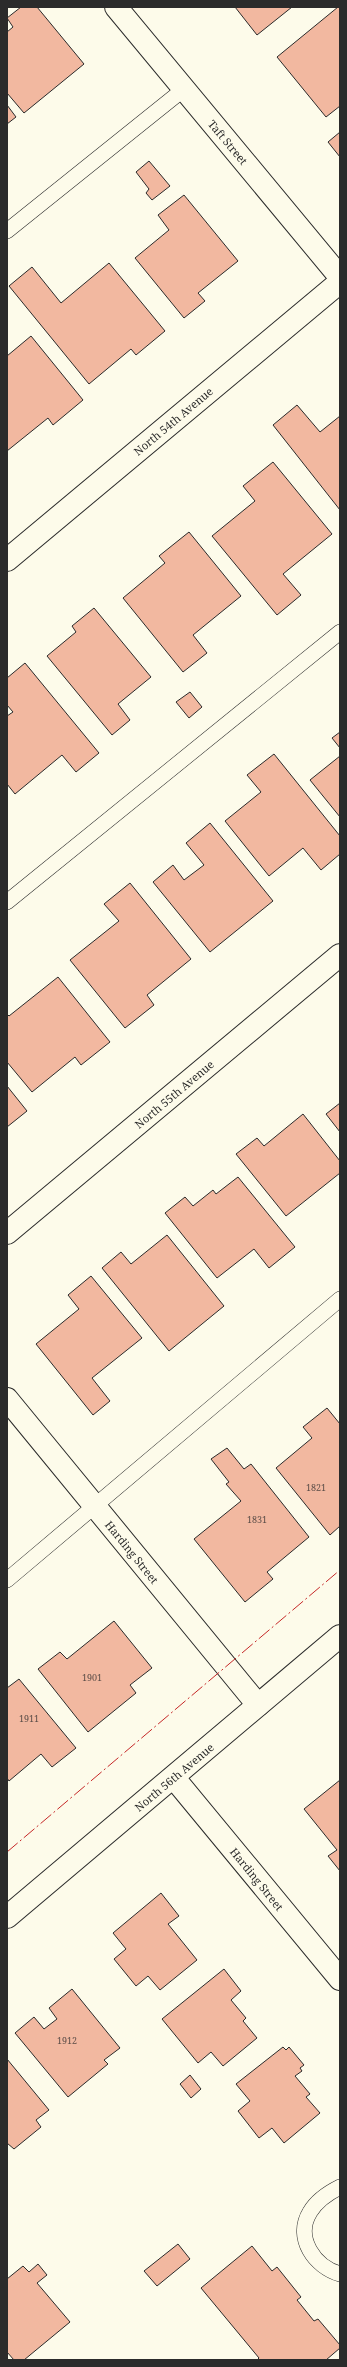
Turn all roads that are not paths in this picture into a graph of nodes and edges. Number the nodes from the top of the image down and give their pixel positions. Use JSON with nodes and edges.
{"nodes":[{"id":1,"x":116,"y":7,"type":"edge"},
{"id":2,"x":184,"y":89,"type":"junction"},
{"id":3,"x":7,"y":231,"type":"edge"},
{"id":4,"x":340,"y":277,"type":"edge"},
{"id":5,"x":340,"y":282,"type":"edge"},
{"id":6,"x":7,"y":560,"type":"edge"},
{"id":7,"x":340,"y":632,"type":"edge"},
{"id":8,"x":7,"y":902,"type":"edge"},
{"id":9,"x":340,"y":955,"type":"edge"},
{"id":10,"x":7,"y":1233,"type":"edge"},
{"id":11,"x":340,"y":1299,"type":"edge"},
{"id":12,"x":7,"y":1399,"type":"edge"},
{"id":13,"x":95,"y":1506,"type":"junction"},
{"id":14,"x":7,"y":1580,"type":"edge"},
{"id":15,"x":340,"y":1636,"type":"edge"},
{"id":16,"x":258,"y":1705,"type":"junction"},
{"id":17,"x":174,"y":1778,"type":"junction"},
{"id":18,"x":7,"y":1917,"type":"edge"},
{"id":19,"x":340,"y":1979,"type":"edge"},
{"id":20,"x":340,"y":2187,"type":"edge"},
{"id":21,"x":340,"y":2274,"type":"edge"}],
"edges":[{"from":1,"to":2,"type":"street","name":"Taft Street"},
{"from":2,"to":3,"type":"lane"},
{"from":2,"to":4,"type":"street","name":"Taft Street"},
{"from":5,"to":6,"type":"street","name":"North 54th Avenue"},
{"from":7,"to":8,"type":"lane"},
{"from":9,"to":10,"type":"street","name":"North 55th Avenue"},
{"from":11,"to":13,"type":"lane"},
{"from":12,"to":13,"type":"street","name":"Harding Street"},
{"from":13,"to":14,"type":"lane"},
{"from":13,"to":16,"type":"street","name":"Harding Street"},
{"from":15,"to":16,"type":"street","name":"North 56th Avenue"},
{"from":16,"to":17,"type":"street","name":"North 56th Avenue"},
{"from":17,"to":18,"type":"street","name":"North 56th Avenue"},
{"from":17,"to":19,"type":"street","name":"Harding Street"},
{"from":20,"to":21,"type":"lane"}]}
